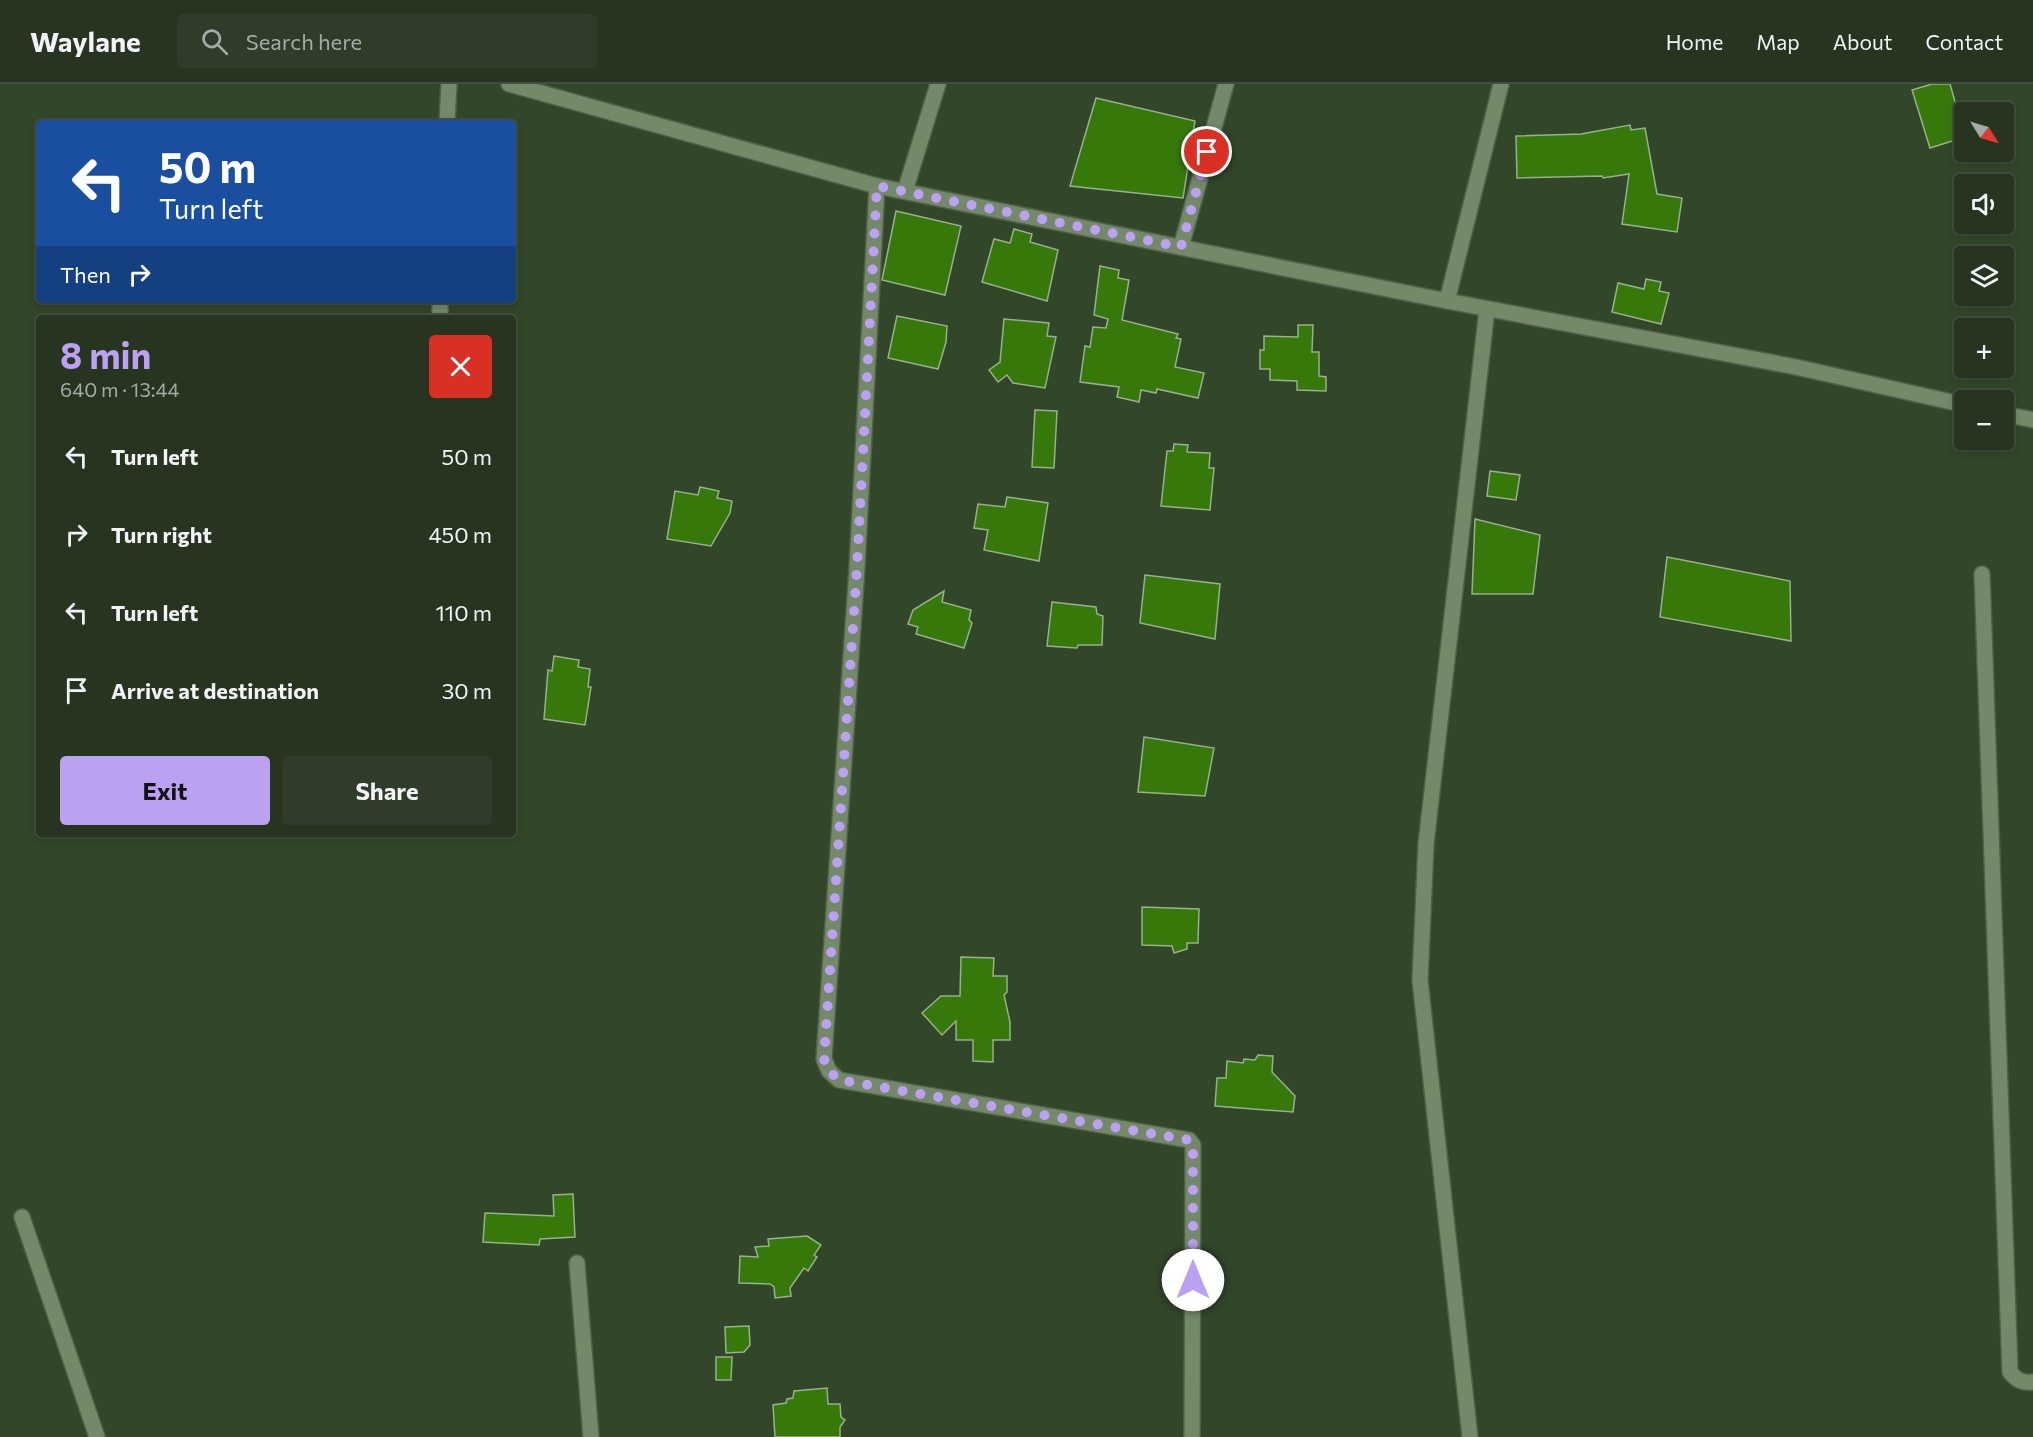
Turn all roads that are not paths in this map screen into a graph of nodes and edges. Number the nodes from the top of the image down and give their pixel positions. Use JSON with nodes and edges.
{"nodes":[{"id":1,"x":449,"y":84,"type":"edge"},
{"id":2,"x":509,"y":84,"type":"edge"},
{"id":3,"x":938,"y":84,"type":"edge"},
{"id":4,"x":1226,"y":84,"type":"edge"},
{"id":5,"x":1501,"y":84,"type":"edge"},
{"id":6,"x":447,"y":120,"type":"edge"},
{"id":7,"x":877,"y":186,"type":"junction"},
{"id":8,"x":906,"y":191,"type":"junction"},
{"id":9,"x":1181,"y":247,"type":"junction"},
{"id":10,"x":1447,"y":301,"type":"junction"},
{"id":11,"x":1487,"y":309,"type":"junction"},
{"id":12,"x":1954,"y":403,"type":"edge"},
{"id":13,"x":2014,"y":416,"type":"edge"},
{"id":14,"x":2033,"y":420,"type":"edge"},
{"id":15,"x":1982,"y":574,"type":"dead end"},
{"id":16,"x":22,"y":1217,"type":"dead end"},
{"id":17,"x":577,"y":1263,"type":"dead end"},
{"id":18,"x":2033,"y":1382,"type":"edge"},
{"id":19,"x":97,"y":1437,"type":"edge"},
{"id":20,"x":591,"y":1437,"type":"edge"},
{"id":21,"x":1192,"y":1437,"type":"edge"},
{"id":22,"x":1470,"y":1437,"type":"edge"}],
"edges":[{"from":1,"to":6,"type":"street"},
{"from":2,"to":7,"type":"street"},
{"from":3,"to":8,"type":"street"},
{"from":4,"to":9,"type":"street"},
{"from":5,"to":10,"type":"street"},
{"from":7,"to":8,"type":"street"},
{"from":7,"to":21,"type":"street"},
{"from":8,"to":9,"type":"street"},
{"from":9,"to":10,"type":"street"},
{"from":10,"to":11,"type":"street"},
{"from":11,"to":12,"type":"street"},
{"from":11,"to":22,"type":"street"},
{"from":13,"to":14,"type":"street"},
{"from":15,"to":18,"type":"street"},
{"from":16,"to":19,"type":"street"},
{"from":17,"to":20,"type":"street"}]}
